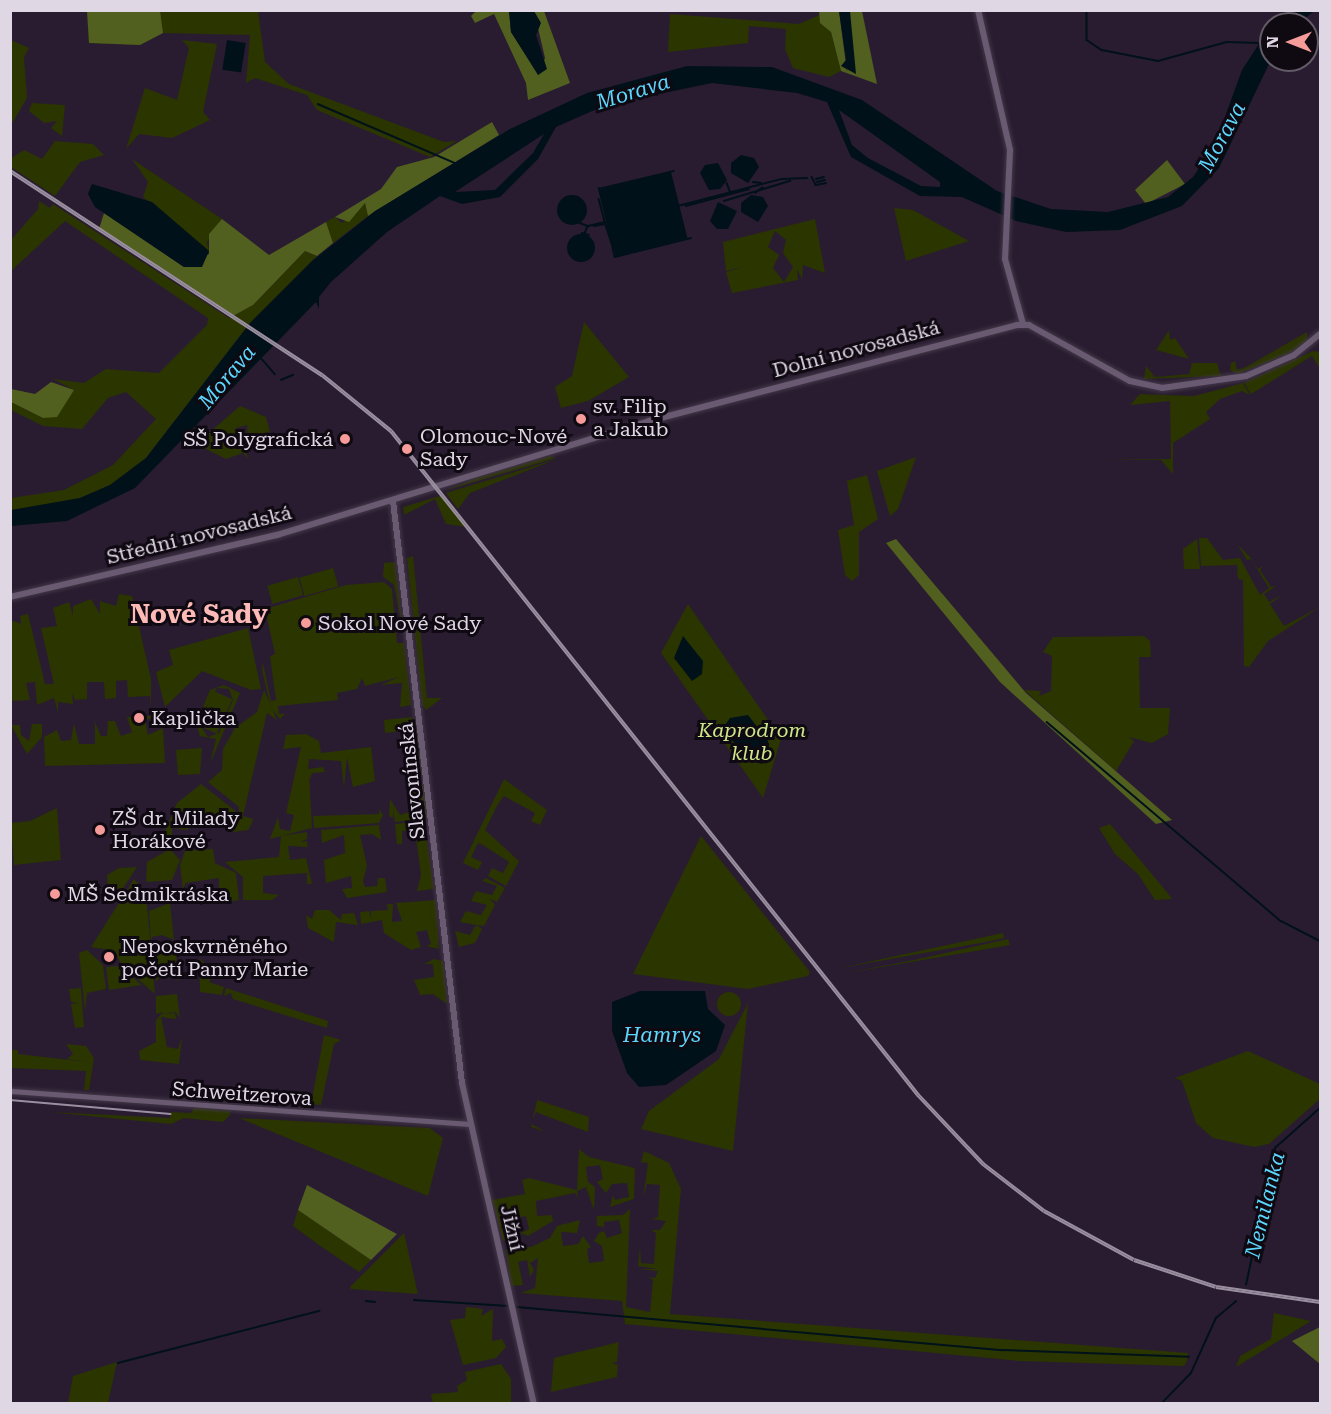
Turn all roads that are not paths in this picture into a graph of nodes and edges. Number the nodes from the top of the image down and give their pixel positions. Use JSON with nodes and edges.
{"nodes":[{"id":1,"x":978,"y":10,"type":"edge"},
{"id":2,"x":1023,"y":324,"type":"junction"},
{"id":3,"x":1318,"y":337,"type":"edge"},
{"id":4,"x":393,"y":501,"type":"junction"},
{"id":5,"x":10,"y":597,"type":"edge"},
{"id":6,"x":459,"y":1059,"type":"joint"},
{"id":7,"x":10,"y":1091,"type":"edge"},
{"id":8,"x":471,"y":1124,"type":"junction"},
{"id":9,"x":534,"y":1404,"type":"edge"}],
"edges":[{"from":1,"to":2,"type":"main road"},
{"from":2,"to":3,"type":"main road"},
{"from":2,"to":4,"type":"main road","name":"Dolní novosadská"},
{"from":4,"to":5,"type":"main road","name":"Střední novosadská"},
{"from":4,"to":6,"type":"main road","name":"Slavonínská"},
{"from":6,"to":8,"type":"main road","name":"Jižní"},
{"from":7,"to":8,"type":"street","name":"Schweitzerova"},
{"from":8,"to":9,"type":"main road","name":"Jižní"}]}
